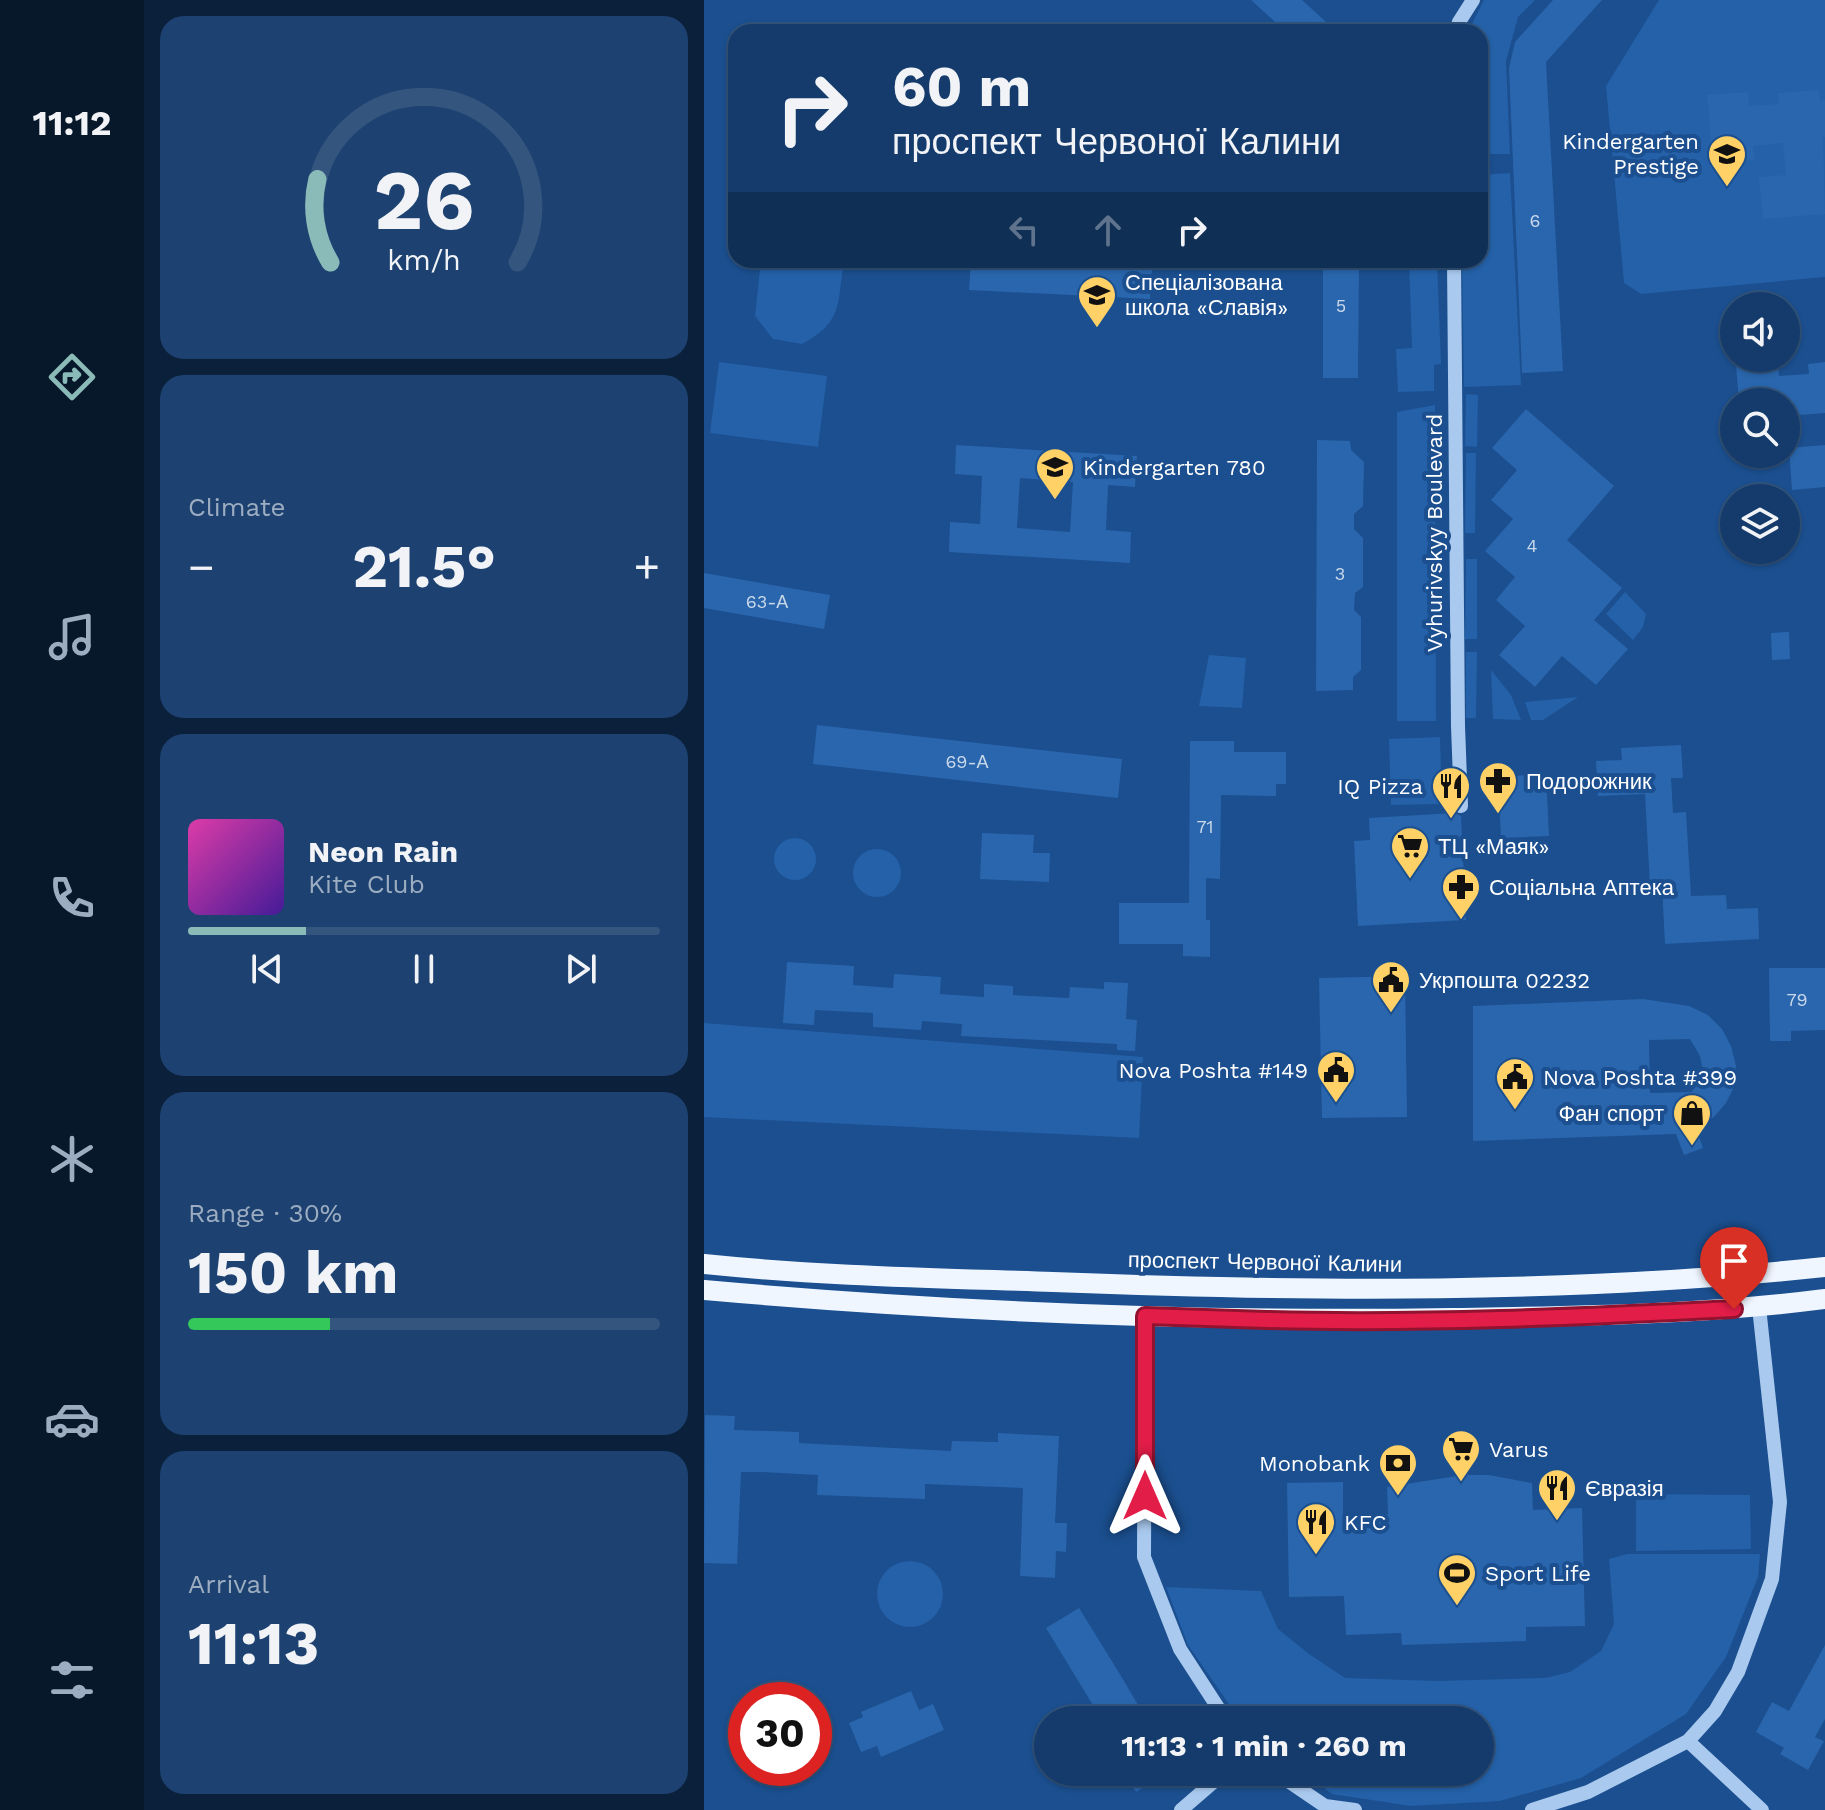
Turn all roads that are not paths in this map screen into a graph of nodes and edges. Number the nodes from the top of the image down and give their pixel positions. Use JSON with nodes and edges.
{"nodes":[{"id":1,"x":1473,"y":0,"type":"edge"},
{"id":2,"x":1458,"y":24,"type":"edge"},
{"id":3,"x":1454,"y":268,"type":"edge"},
{"id":4,"x":1461,"y":806,"type":"dead end"},
{"id":5,"x":704,"y":1264,"type":"edge"},
{"id":6,"x":1825,"y":1267,"type":"edge"},
{"id":7,"x":704,"y":1290,"type":"edge"},
{"id":8,"x":1825,"y":1299,"type":"edge"},
{"id":9,"x":1759,"y":1307,"type":"junction"},
{"id":10,"x":1145,"y":1316,"type":"junction"},
{"id":11,"x":1217,"y":1706,"type":"edge"},
{"id":12,"x":1688,"y":1741,"type":"junction"},
{"id":13,"x":1209,"y":1786,"type":"edge"},
{"id":14,"x":1296,"y":1786,"type":"edge"},
{"id":15,"x":1181,"y":1810,"type":"edge"},
{"id":16,"x":1355,"y":1810,"type":"edge"},
{"id":17,"x":1532,"y":1810,"type":"edge"},
{"id":18,"x":1762,"y":1810,"type":"edge"}],
"edges":[{"from":1,"to":2,"type":"street"},
{"from":3,"to":4,"type":"street","name":"Vyhurivskyy Boulevard"},
{"from":5,"to":6,"type":"main road","name":"проспект Червоної Калини"},
{"from":7,"to":10,"type":"main road"},
{"from":8,"to":9,"type":"main road"},
{"from":9,"to":10,"type":"main road"},
{"from":9,"to":12,"type":"street"},
{"from":10,"to":11,"type":"street"},
{"from":12,"to":17,"type":"street"},
{"from":12,"to":18,"type":"street"},
{"from":13,"to":15,"type":"street"},
{"from":14,"to":16,"type":"street"}]}
